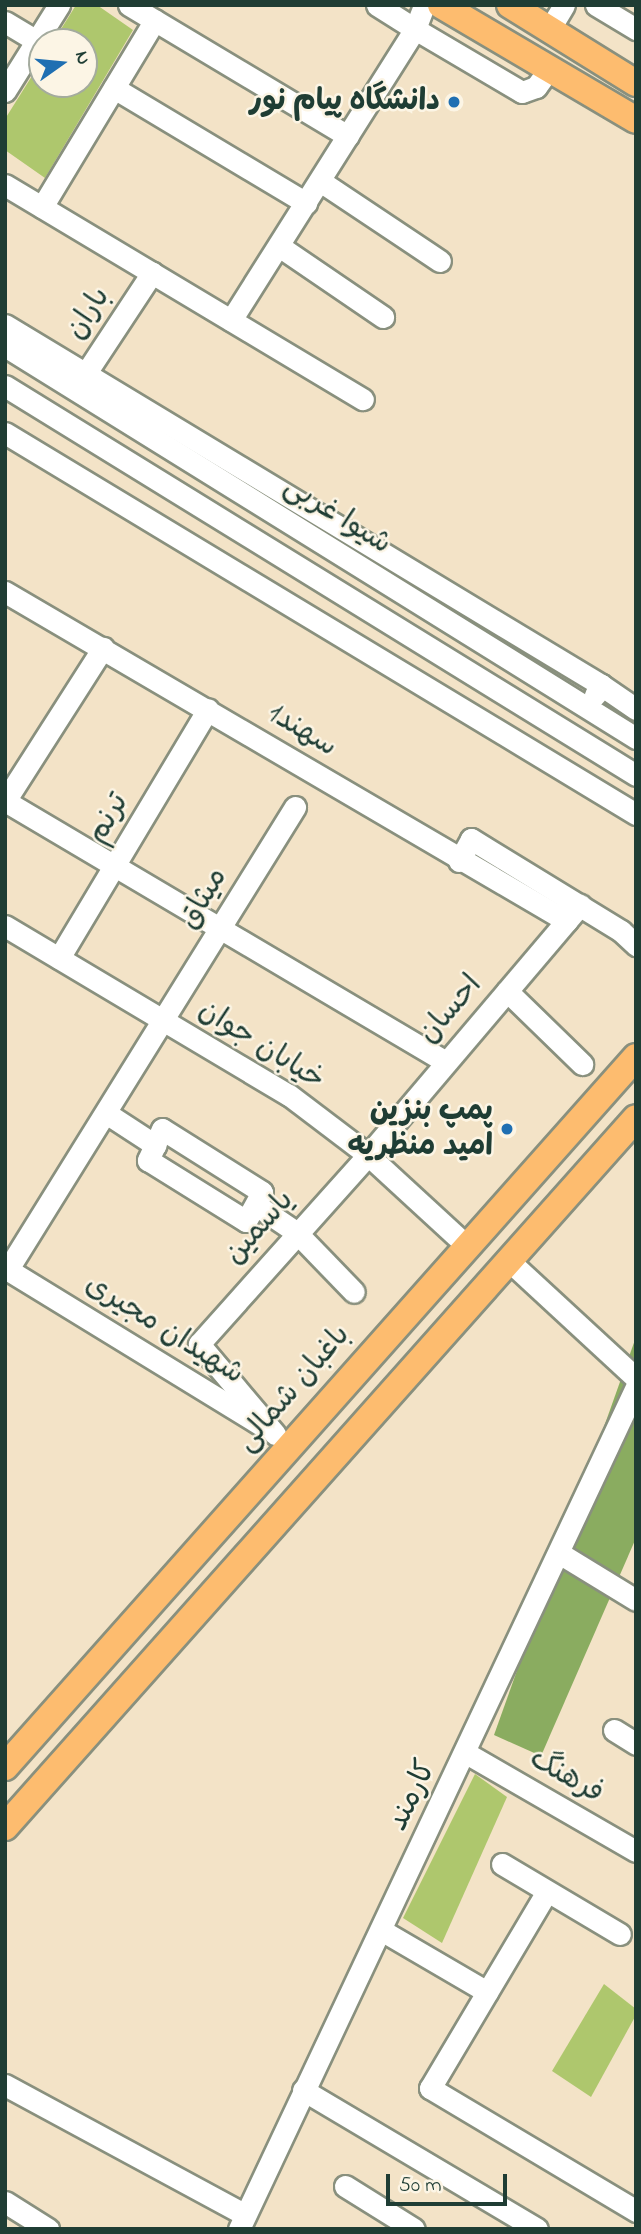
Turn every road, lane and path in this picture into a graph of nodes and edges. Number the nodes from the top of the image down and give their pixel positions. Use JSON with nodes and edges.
{"nodes":[{"id":1,"x":59,"y":5,"type":"edge"},
{"id":2,"x":129,"y":5,"type":"edge"},
{"id":3,"x":377,"y":5,"type":"edge"},
{"id":4,"x":424,"y":5,"type":"edge"},
{"id":5,"x":441,"y":5,"type":"edge"},
{"id":6,"x":510,"y":5,"type":"edge"},
{"id":7,"x":564,"y":5,"type":"edge"},
{"id":8,"x":596,"y":5,"type":"edge"},
{"id":9,"x":155,"y":20,"type":"junction"},
{"id":10,"x":5,"y":22,"type":"edge"},
{"id":11,"x":45,"y":28,"type":"edge"},
{"id":12,"x":415,"y":29,"type":"junction"},
{"id":13,"x":636,"y":29,"type":"edge"},
{"id":14,"x":550,"y":30,"type":"junction"},
{"id":15,"x":28,"y":36,"type":"edge"},
{"id":16,"x":28,"y":55,"type":"edge"},
{"id":17,"x":549,"y":69,"type":"junction"},
{"id":18,"x":633,"y":81,"type":"edge"},
{"id":19,"x":114,"y":88,"type":"junction"},
{"id":20,"x":5,"y":91,"type":"edge"},
{"id":21,"x":625,"y":114,"type":"edge"},
{"id":22,"x":348,"y":136,"type":"junction"},
{"id":23,"x":320,"y":181,"type":"junction"},
{"id":24,"x":5,"y":185,"type":"edge"},
{"id":25,"x":306,"y":202,"type":"junction"},
{"id":26,"x":42,"y":207,"type":"junction"},
{"id":27,"x":279,"y":246,"type":"junction"},
{"id":28,"x":440,"y":261,"type":"dead end"},
{"id":29,"x":152,"y":273,"type":"junction"},
{"id":30,"x":383,"y":317,"type":"dead end"},
{"id":31,"x":231,"y":320,"type":"junction"},
{"id":32,"x":5,"y":325,"type":"edge"},
{"id":33,"x":5,"y":346,"type":"edge"},
{"id":34,"x":81,"y":380,"type":"junction"},
{"id":35,"x":5,"y":386,"type":"edge"},
{"id":36,"x":363,"y":399,"type":"dead end"},
{"id":37,"x":5,"y":433,"type":"edge"},
{"id":38,"x":5,"y":592,"type":"edge"},
{"id":39,"x":103,"y":648,"type":"junction"},
{"id":40,"x":601,"y":685,"type":"junction"},
{"id":41,"x":587,"y":707,"type":"junction"},
{"id":42,"x":208,"y":709,"type":"junction"},
{"id":43,"x":636,"y":709,"type":"edge"},
{"id":44,"x":636,"y":738,"type":"edge"},
{"id":45,"x":636,"y":775,"type":"edge"},
{"id":46,"x":5,"y":801,"type":"edge"},
{"id":47,"x":295,"y":807,"type":"dead end"},
{"id":48,"x":636,"y":814,"type":"edge"},
{"id":49,"x":115,"y":867,"type":"junction"},
{"id":50,"x":574,"y":913,"type":"junction"},
{"id":51,"x":5,"y":926,"type":"edge"},
{"id":52,"x":220,"y":929,"type":"junction"},
{"id":53,"x":636,"y":945,"type":"edge"},
{"id":54,"x":58,"y":958,"type":"junction"},
{"id":55,"x":507,"y":991,"type":"junction"},
{"id":56,"x":164,"y":1022,"type":"junction"},
{"id":57,"x":636,"y":1058,"type":"edge"},
{"id":58,"x":446,"y":1062,"type":"junction"},
{"id":59,"x":582,"y":1064,"type":"dead end"},
{"id":60,"x":106,"y":1113,"type":"junction"},
{"id":61,"x":636,"y":1118,"type":"edge"},
{"id":62,"x":155,"y":1145,"type":"junction"},
{"id":63,"x":368,"y":1155,"type":"junction"},
{"id":64,"x":256,"y":1205,"type":"junction"},
{"id":65,"x":296,"y":1232,"type":"junction"},
{"id":66,"x":466,"y":1245,"type":"junction"},
{"id":67,"x":508,"y":1259,"type":"junction"},
{"id":68,"x":7,"y":1268,"type":"edge"},
{"id":69,"x":354,"y":1292,"type":"dead end"},
{"id":70,"x":636,"y":1378,"type":"edge"},
{"id":71,"x":636,"y":1387,"type":"edge"},
{"id":72,"x":283,"y":1439,"type":"junction"},
{"id":73,"x":559,"y":1553,"type":"junction"},
{"id":74,"x":636,"y":1600,"type":"edge"},
{"id":75,"x":614,"y":1730,"type":"dead end"},
{"id":76,"x":635,"y":1743,"type":"edge"},
{"id":77,"x":466,"y":1753,"type":"junction"},
{"id":78,"x":5,"y":1768,"type":"edge"},
{"id":79,"x":5,"y":1827,"type":"edge"},
{"id":80,"x":636,"y":1852,"type":"edge"},
{"id":81,"x":502,"y":1864,"type":"dead end"},
{"id":82,"x":546,"y":1893,"type":"junction"},
{"id":83,"x":381,"y":1930,"type":"junction"},
{"id":84,"x":620,"y":1934,"type":"dead end"},
{"id":85,"x":487,"y":1992,"type":"junction"},
{"id":86,"x":5,"y":2085,"type":"edge"},
{"id":87,"x":303,"y":2090,"type":"junction"},
{"id":88,"x":345,"y":2186,"type":"dead end"},
{"id":89,"x":5,"y":2202,"type":"edge"},
{"id":90,"x":636,"y":2211,"type":"edge"},
{"id":91,"x":242,"y":2222,"type":"edge"},
{"id":92,"x":408,"y":2227,"type":"edge"},
{"id":93,"x":48,"y":2229,"type":"edge"},
{"id":94,"x":537,"y":2229,"type":"edge"}],
"edges":[{"from":1,"to":11,"type":"street"},
{"from":2,"to":9,"type":"street"},
{"from":3,"to":12,"type":"street"},
{"from":4,"to":12,"type":"street"},
{"from":5,"to":17,"type":"main road"},
{"from":6,"to":14,"type":"main road"},
{"from":7,"to":14,"type":"street"},
{"from":8,"to":13,"type":"street"},
{"from":9,"to":19,"type":"street"},
{"from":9,"to":22,"type":"street"},
{"from":10,"to":15,"type":"street"},
{"from":12,"to":17,"type":"street"},
{"from":12,"to":22,"type":"street"},
{"from":14,"to":18,"type":"main road"},
{"from":16,"to":20,"type":"street"},
{"from":17,"to":21,"type":"main road"},
{"from":18,"to":21,"type":"main road"},
{"from":19,"to":25,"type":"street"},
{"from":19,"to":26,"type":"street"},
{"from":22,"to":23,"type":"street"},
{"from":23,"to":25,"type":"street"},
{"from":23,"to":28,"type":"street"},
{"from":24,"to":26,"type":"street"},
{"from":25,"to":27,"type":"street"},
{"from":26,"to":29,"type":"street"},
{"from":27,"to":30,"type":"street"},
{"from":27,"to":31,"type":"street"},
{"from":29,"to":31,"type":"street"},
{"from":29,"to":34,"type":"street","name":"باران"},
{"from":31,"to":36,"type":"street"},
{"from":32,"to":34,"type":"street"},
{"from":33,"to":34,"type":"street","name":"شیوا غربی"},
{"from":34,"to":40,"type":"street"},
{"from":34,"to":41,"type":"street","name":"شیوا غربی"},
{"from":35,"to":45,"type":"street"},
{"from":37,"to":48,"type":"street"},
{"from":38,"to":39,"type":"street","name":"1سهند"},
{"from":39,"to":42,"type":"street","name":"1سهند"},
{"from":39,"to":46,"type":"street"},
{"from":40,"to":41,"type":"street"},
{"from":40,"to":43,"type":"street"},
{"from":41,"to":44,"type":"street","name":"شیوا غربی"},
{"from":42,"to":49,"type":"street","name":"ترنم"},
{"from":42,"to":50,"type":"street","name":"1سهند"},
{"from":46,"to":49,"type":"street"},
{"from":47,"to":52,"type":"street","name":"میثاق"},
{"from":49,"to":52,"type":"street"},
{"from":49,"to":54,"type":"street","name":"ترنم"},
{"from":50,"to":53,"type":"street"},
{"from":50,"to":55,"type":"street","name":"احسان"},
{"from":51,"to":54,"type":"street","name":"خیابان جوان"},
{"from":52,"to":56,"type":"street","name":"میثاق"},
{"from":52,"to":58,"type":"street"},
{"from":54,"to":56,"type":"street","name":"خیابان جوان"},
{"from":55,"to":58,"type":"street","name":"احسان"},
{"from":55,"to":59,"type":"street"},
{"from":56,"to":60,"type":"street","name":"میثاق"},
{"from":56,"to":63,"type":"street","name":"خیابان جوان"},
{"from":57,"to":66,"type":"main road","name":"باغبان شمالی"},
{"from":58,"to":63,"type":"street","name":"احسان"},
{"from":60,"to":62,"type":"street"},
{"from":60,"to":68,"type":"street","name":"میثاق"},
{"from":61,"to":67,"type":"main road"},
{"from":62,"to":64,"type":"street"},
{"from":62,"to":64,"type":"street"},
{"from":63,"to":65,"type":"street","name":"یاسمین"},
{"from":63,"to":66,"type":"street","name":"خیابان جوان"},
{"from":64,"to":65,"type":"street"},
{"from":65,"to":69,"type":"street"},
{"from":65,"to":72,"type":"street","name":"یاسمین"},
{"from":66,"to":72,"type":"main road","name":"باغبان شمالی"},
{"from":67,"to":70,"type":"street"},
{"from":67,"to":79,"type":"main road"},
{"from":68,"to":72,"type":"street","name":"شهیدان مجیری"},
{"from":71,"to":73,"type":"street","name":"کارمند"},
{"from":72,"to":78,"type":"main road","name":"باغبان شمالی"},
{"from":73,"to":74,"type":"street"},
{"from":73,"to":77,"type":"street","name":"کارمند"},
{"from":75,"to":76,"type":"street"},
{"from":77,"to":80,"type":"street","name":"فرهنگ"},
{"from":77,"to":83,"type":"street","name":"کارمند"},
{"from":81,"to":82,"type":"street"},
{"from":82,"to":84,"type":"street"},
{"from":82,"to":85,"type":"street"},
{"from":83,"to":85,"type":"street"},
{"from":83,"to":87,"type":"street","name":"کارمند"},
{"from":85,"to":90,"type":"street"},
{"from":86,"to":91,"type":"street"},
{"from":87,"to":91,"type":"street","name":"کارمند"},
{"from":87,"to":94,"type":"street"},
{"from":88,"to":92,"type":"street"},
{"from":89,"to":93,"type":"street"}]}
